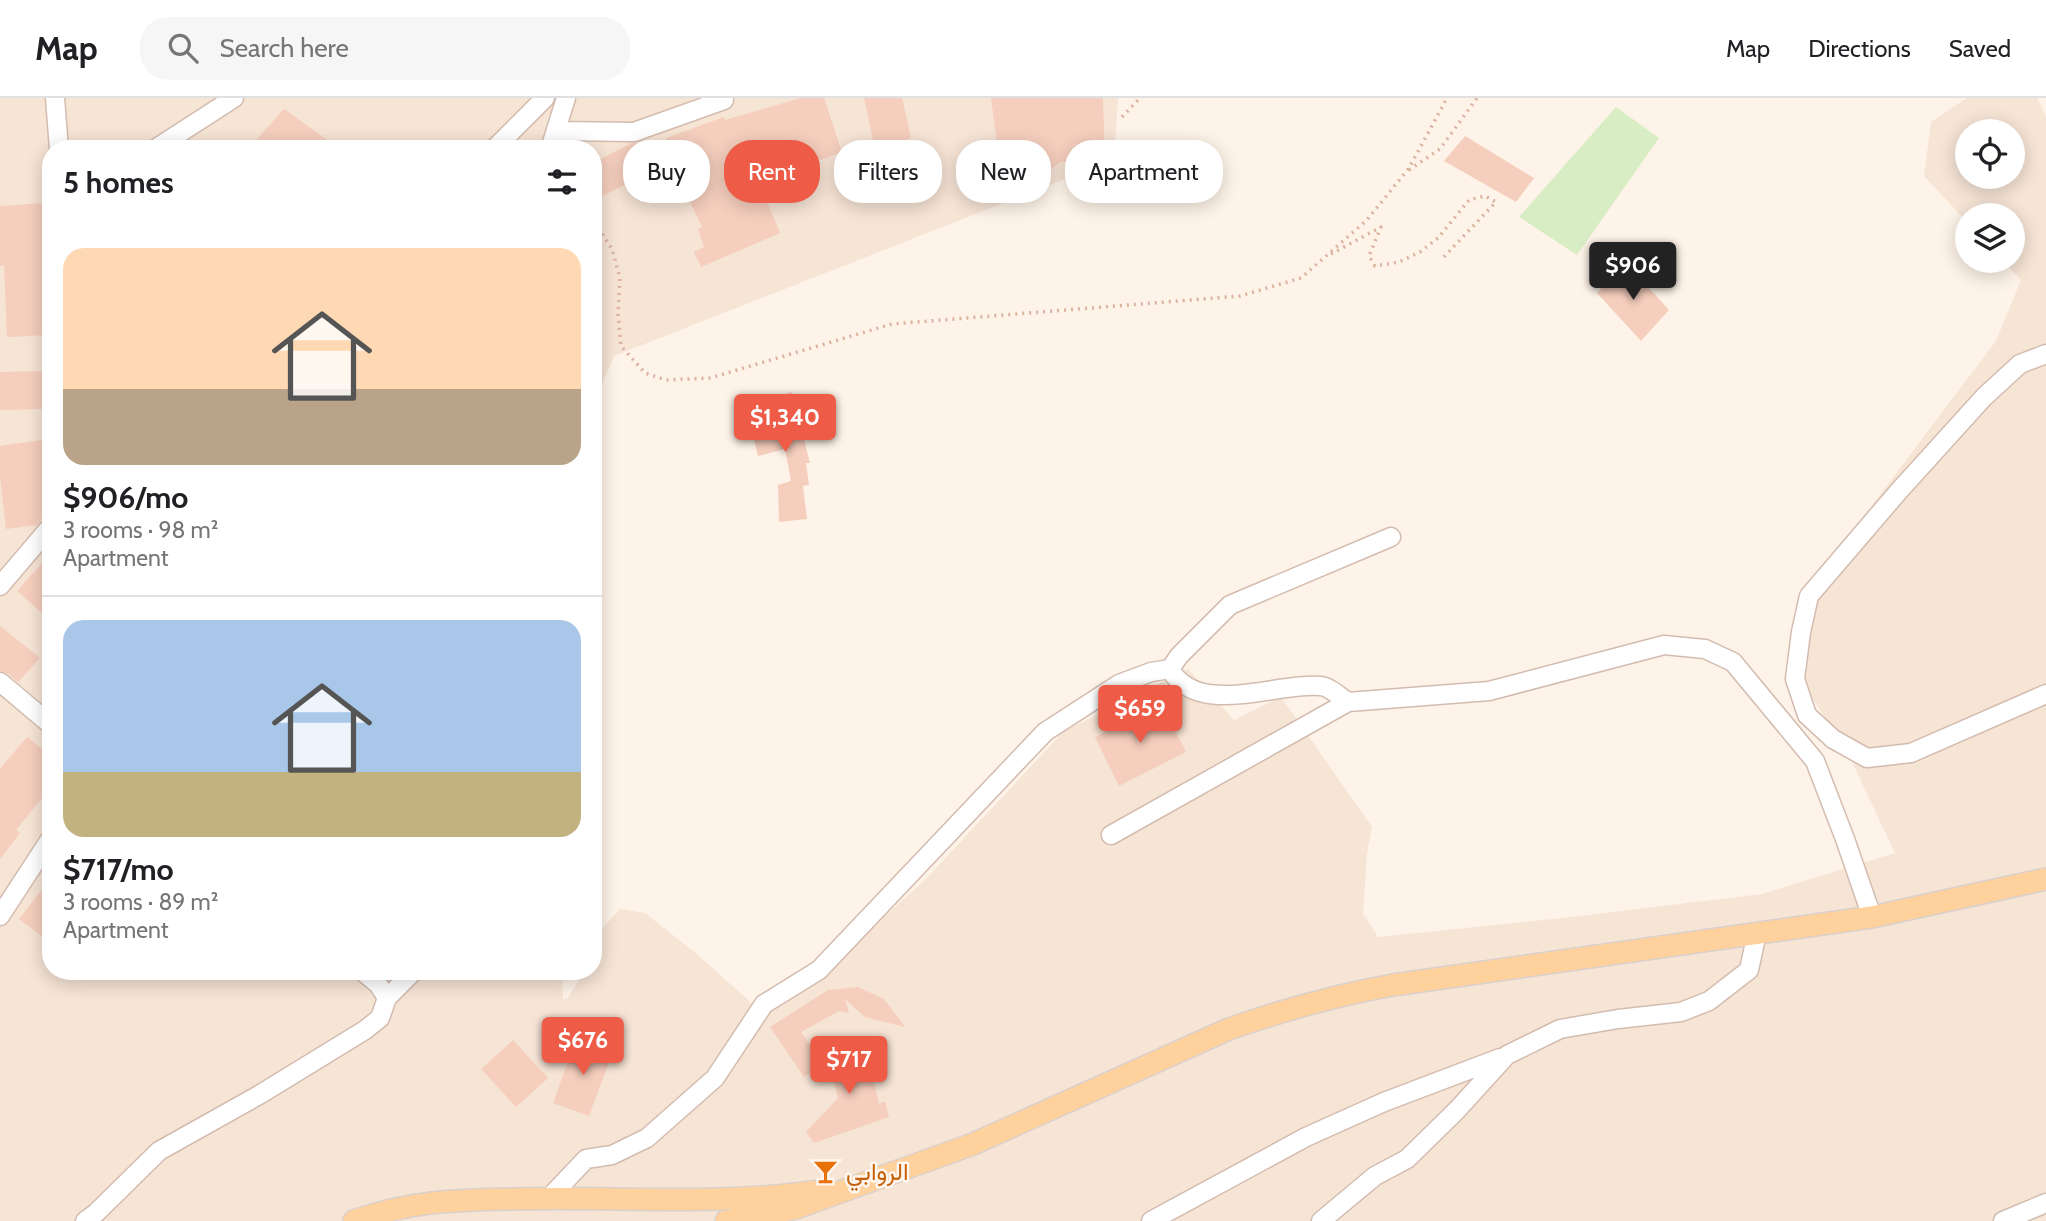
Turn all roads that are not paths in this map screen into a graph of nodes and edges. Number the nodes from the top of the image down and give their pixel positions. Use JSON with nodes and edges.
{"nodes":[{"id":1,"x":55,"y":98,"type":"edge"},
{"id":2,"x":234,"y":98,"type":"edge"},
{"id":3,"x":545,"y":98,"type":"edge"},
{"id":4,"x":566,"y":98,"type":"edge"},
{"id":5,"x":726,"y":99,"type":"edge"},
{"id":6,"x":557,"y":131,"type":"junction"},
{"id":7,"x":58,"y":140,"type":"edge"},
{"id":8,"x":169,"y":140,"type":"edge"},
{"id":9,"x":503,"y":140,"type":"edge"},
{"id":10,"x":554,"y":140,"type":"edge"},
{"id":11,"x":2046,"y":354,"type":"edge"},
{"id":12,"x":42,"y":537,"type":"edge"},
{"id":13,"x":1391,"y":537,"type":"dead end"},
{"id":14,"x":0,"y":586,"type":"edge"},
{"id":15,"x":1170,"y":669,"type":"junction"},
{"id":16,"x":0,"y":682,"type":"edge"},
{"id":17,"x":2046,"y":694,"type":"edge"},
{"id":18,"x":1348,"y":702,"type":"junction"},
{"id":19,"x":42,"y":717,"type":"edge"},
{"id":20,"x":1111,"y":835,"type":"dead end"},
{"id":21,"x":42,"y":852,"type":"edge"},
{"id":22,"x":2046,"y":880,"type":"edge"},
{"id":23,"x":0,"y":916,"type":"edge"},
{"id":24,"x":1872,"y":917,"type":"junction"},
{"id":25,"x":1757,"y":933,"type":"junction"},
{"id":26,"x":373,"y":980,"type":"edge"},
{"id":27,"x":405,"y":980,"type":"edge"},
{"id":28,"x":387,"y":998,"type":"junction"},
{"id":29,"x":1507,"y":1055,"type":"junction"},
{"id":30,"x":854,"y":1185,"type":"junction"},
{"id":31,"x":549,"y":1198,"type":"junction"},
{"id":32,"x":2046,"y":1203,"type":"edge"},
{"id":33,"x":85,"y":1221,"type":"edge"},
{"id":34,"x":354,"y":1221,"type":"edge"},
{"id":35,"x":726,"y":1221,"type":"edge"},
{"id":36,"x":1151,"y":1221,"type":"edge"},
{"id":37,"x":1321,"y":1221,"type":"edge"},
{"id":38,"x":2003,"y":1221,"type":"edge"}],
"edges":[{"from":1,"to":7,"type":"street"},
{"from":2,"to":8,"type":"street"},
{"from":3,"to":9,"type":"street"},
{"from":4,"to":6,"type":"street"},
{"from":5,"to":6,"type":"street"},
{"from":6,"to":10,"type":"street"},
{"from":11,"to":17,"type":"street"},
{"from":12,"to":14,"type":"street"},
{"from":13,"to":15,"type":"street"},
{"from":15,"to":18,"type":"street"},
{"from":15,"to":31,"type":"street"},
{"from":16,"to":19,"type":"street"},
{"from":18,"to":20,"type":"street"},
{"from":18,"to":24,"type":"street"},
{"from":21,"to":23,"type":"street"},
{"from":22,"to":24,"type":"main road"},
{"from":24,"to":25,"type":"main road"},
{"from":25,"to":29,"type":"street"},
{"from":25,"to":30,"type":"main road"},
{"from":26,"to":28,"type":"street"},
{"from":27,"to":28,"type":"street"},
{"from":28,"to":33,"type":"street"},
{"from":29,"to":36,"type":"street"},
{"from":29,"to":37,"type":"street"},
{"from":30,"to":31,"type":"main road"},
{"from":30,"to":35,"type":"main road"},
{"from":31,"to":34,"type":"main road"},
{"from":32,"to":38,"type":"street"}]}
